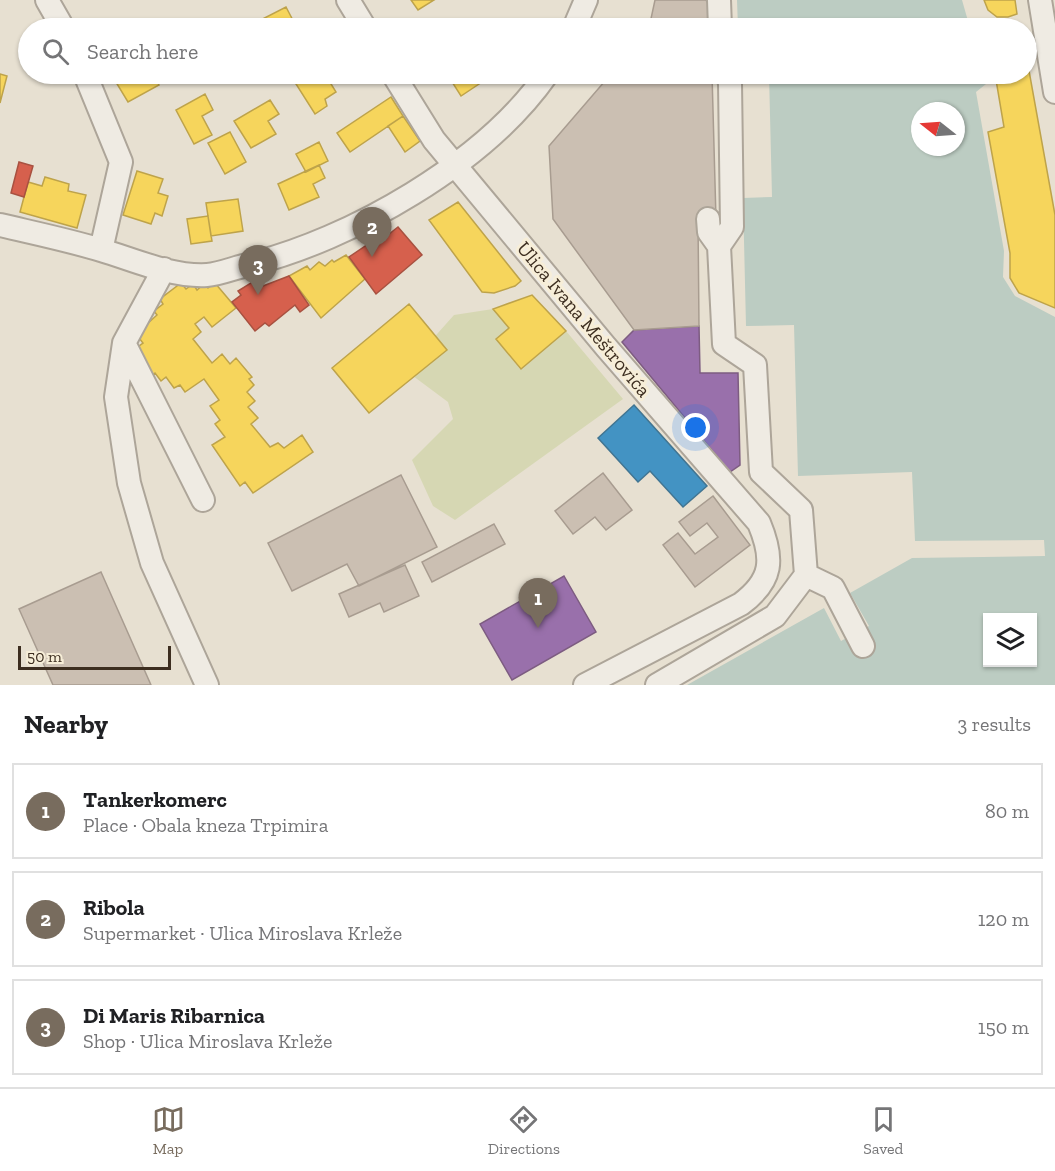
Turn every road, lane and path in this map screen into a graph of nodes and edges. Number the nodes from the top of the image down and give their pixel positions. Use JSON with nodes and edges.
{"nodes":[{"id":1,"x":47,"y":0,"type":"edge"},
{"id":2,"x":348,"y":0,"type":"edge"},
{"id":3,"x":586,"y":0,"type":"edge"},
{"id":4,"x":719,"y":0,"type":"edge"},
{"id":5,"x":1046,"y":8,"type":"edge"},
{"id":6,"x":57,"y":18,"type":"edge"},
{"id":7,"x":359,"y":18,"type":"edge"},
{"id":8,"x":578,"y":18,"type":"edge"},
{"id":9,"x":720,"y":18,"type":"edge"},
{"id":10,"x":89,"y":84,"type":"edge"},
{"id":11,"x":399,"y":84,"type":"edge"},
{"id":12,"x":539,"y":84,"type":"edge"},
{"id":13,"x":730,"y":84,"type":"edge"},
{"id":14,"x":1055,"y":92,"type":"edge"},
{"id":15,"x":455,"y":164,"type":"junction"},
{"id":16,"x":708,"y":219,"type":"dead end"},
{"id":17,"x":0,"y":225,"type":"edge"},
{"id":18,"x":719,"y":246,"type":"junction"},
{"id":19,"x":101,"y":250,"type":"junction"},
{"id":20,"x":164,"y":269,"type":"junction"},
{"id":21,"x":124,"y":343,"type":"junction"},
{"id":22,"x":761,"y":472,"type":"junction"},
{"id":23,"x":738,"y":498,"type":"junction"},
{"id":24,"x":203,"y":500,"type":"dead end"},
{"id":25,"x":806,"y":575,"type":"junction"},
{"id":26,"x":863,"y":646,"type":"dead end"},
{"id":27,"x":207,"y":685,"type":"edge"},
{"id":28,"x":585,"y":685,"type":"edge"},
{"id":29,"x":657,"y":685,"type":"edge"}],
"edges":[{"from":1,"to":6,"type":"street"},
{"from":2,"to":7,"type":"street"},
{"from":3,"to":8,"type":"street"},
{"from":4,"to":9,"type":"street"},
{"from":5,"to":14,"type":"street"},
{"from":10,"to":19,"type":"street"},
{"from":11,"to":15,"type":"street","name":"Ulica Ivana Meštrovića"},
{"from":12,"to":15,"type":"street"},
{"from":13,"to":18,"type":"street"},
{"from":15,"to":20,"type":"street"},
{"from":15,"to":23,"type":"street","name":"Ulica Ivana Meštrovića"},
{"from":16,"to":18,"type":"street"},
{"from":17,"to":19,"type":"street"},
{"from":18,"to":22,"type":"street"},
{"from":19,"to":20,"type":"street"},
{"from":20,"to":21,"type":"street"},
{"from":21,"to":24,"type":"street"},
{"from":21,"to":27,"type":"street"},
{"from":22,"to":23,"type":"street"},
{"from":22,"to":25,"type":"street"},
{"from":23,"to":28,"type":"street","name":"Ulica Ivana Meštrovića"},
{"from":25,"to":26,"type":"street"},
{"from":25,"to":29,"type":"street"}]}
